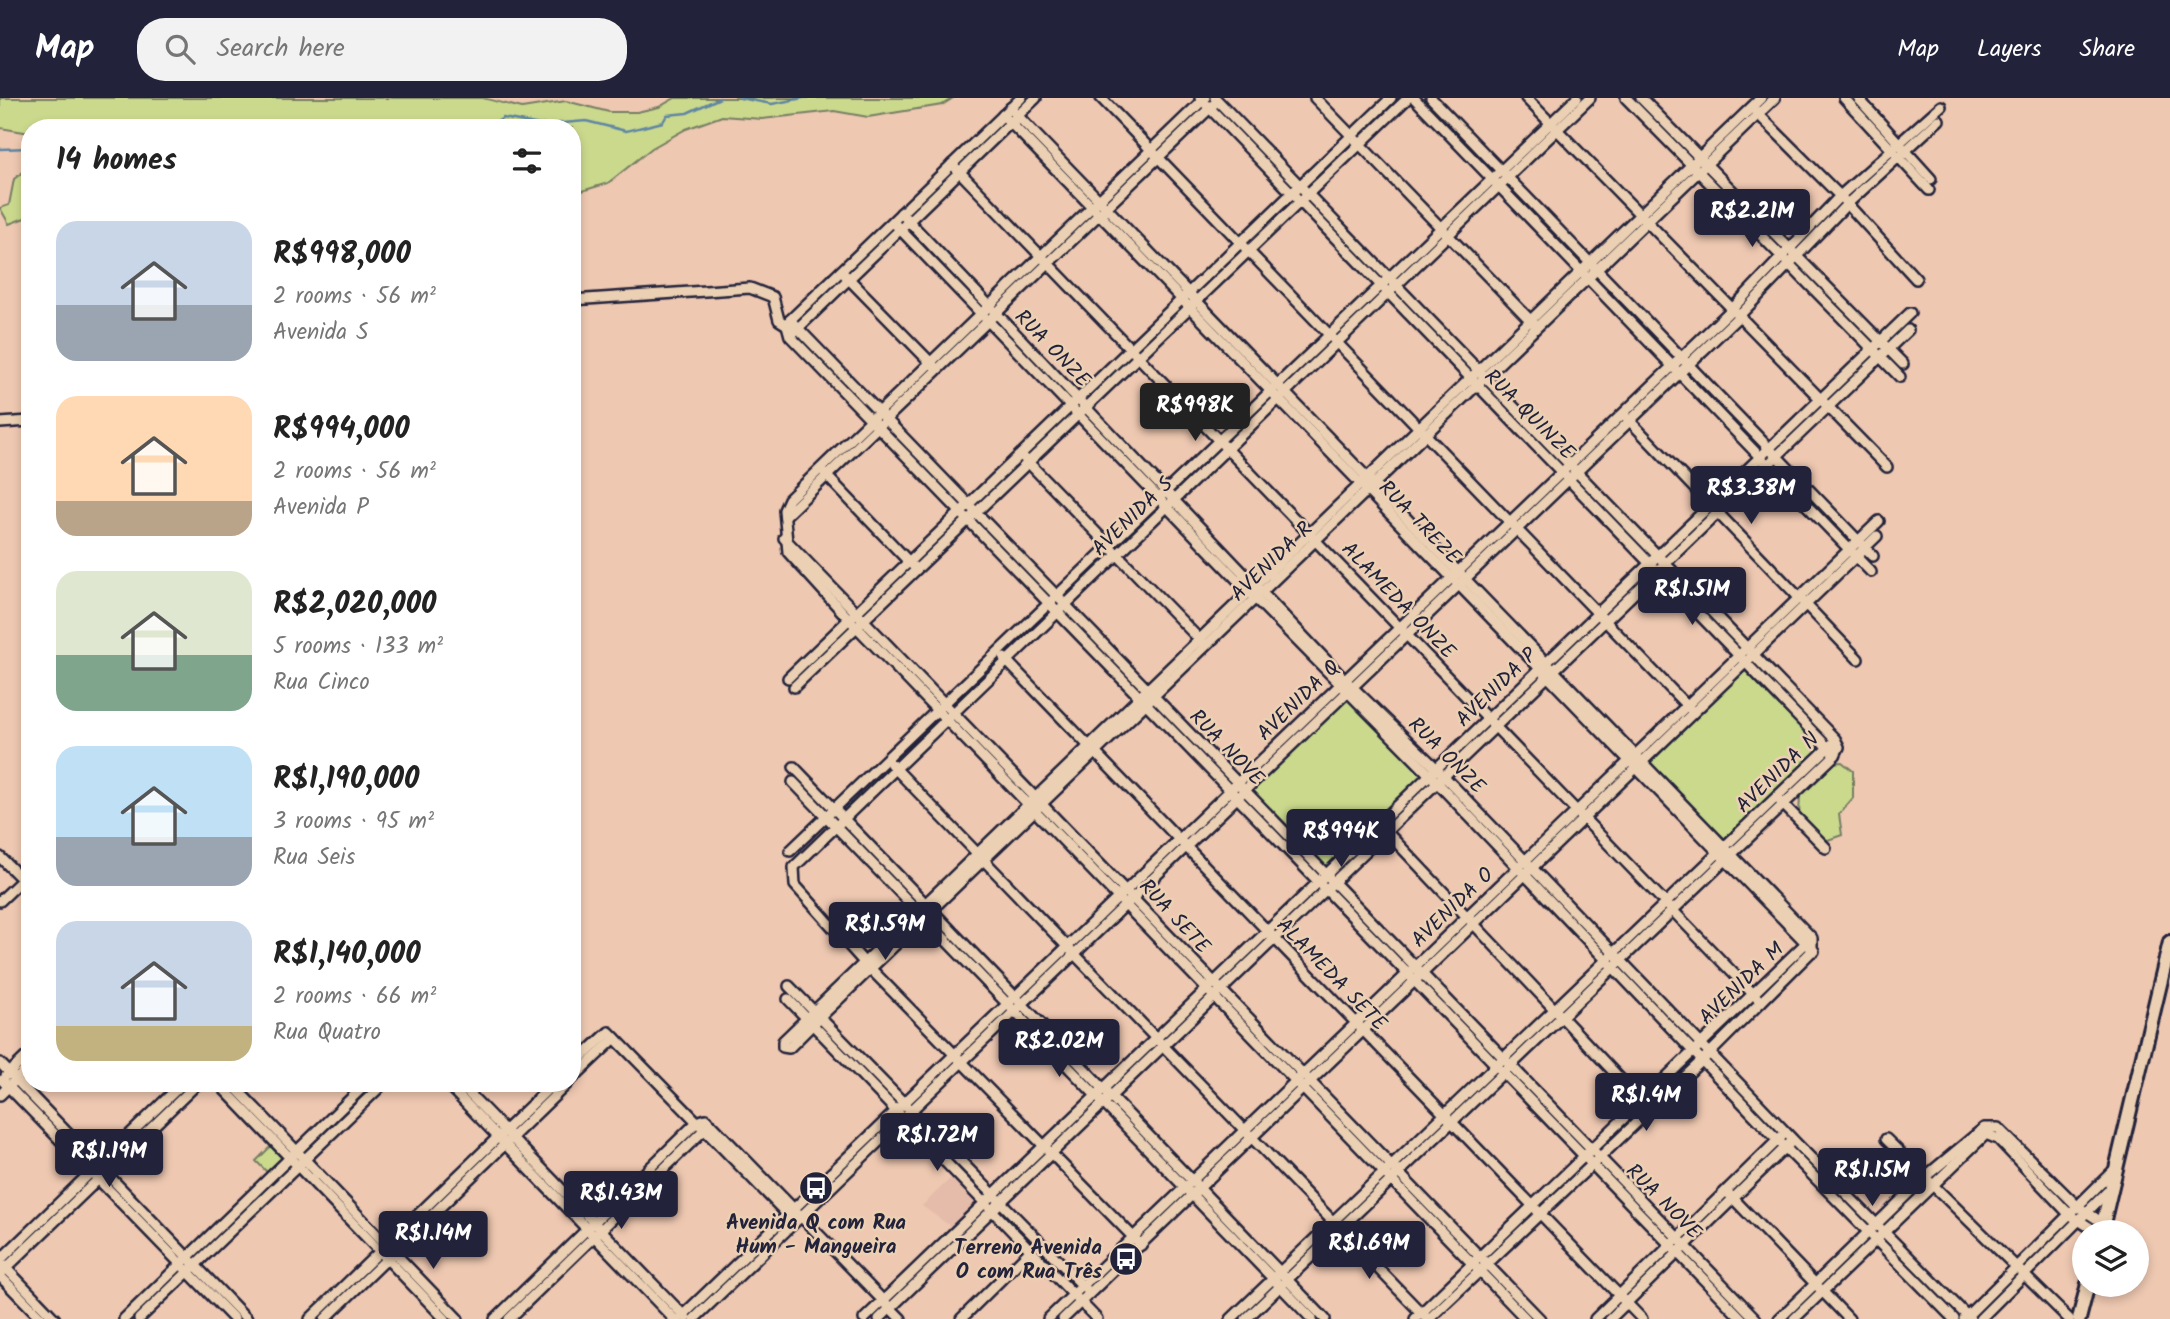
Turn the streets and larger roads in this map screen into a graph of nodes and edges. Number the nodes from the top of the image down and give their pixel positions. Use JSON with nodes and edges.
{"nodes":[{"id":1,"x":1021,"y":98,"type":"edge"},
{"id":2,"x":1036,"y":98,"type":"edge"},
{"id":3,"x":1101,"y":98,"type":"edge"},
{"id":4,"x":1315,"y":98,"type":"edge"},
{"id":5,"x":1391,"y":98,"type":"edge"},
{"id":6,"x":1408,"y":98,"type":"edge"},
{"id":7,"x":1414,"y":98,"type":"edge"},
{"id":8,"x":1431,"y":98,"type":"edge"},
{"id":9,"x":1526,"y":98,"type":"edge"},
{"id":10,"x":1577,"y":98,"type":"edge"},
{"id":11,"x":1591,"y":98,"type":"edge"},
{"id":12,"x":1626,"y":98,"type":"edge"},
{"id":13,"x":1641,"y":98,"type":"edge"},
{"id":14,"x":1760,"y":98,"type":"edge"},
{"id":15,"x":1775,"y":98,"type":"edge"},
{"id":16,"x":1844,"y":98,"type":"edge"},
{"id":17,"x":1858,"y":98,"type":"edge"},
{"id":18,"x":1202,"y":99,"type":"edge"},
{"id":19,"x":1217,"y":99,"type":"edge"},
{"id":20,"x":1941,"y":106,"type":"dead end"},
{"id":21,"x":1209,"y":108,"type":"junction"},
{"id":22,"x":1006,"y":112,"type":"junction"},
{"id":23,"x":1755,"y":112,"type":"junction"},
{"id":24,"x":1014,"y":119,"type":"junction"},
{"id":25,"x":1939,"y":120,"type":"dead end"},
{"id":26,"x":1554,"y":126,"type":"junction"},
{"id":27,"x":1352,"y":136,"type":"junction"},
{"id":28,"x":1359,"y":144,"type":"junction"},
{"id":29,"x":1151,"y":150,"type":"junction"},
{"id":30,"x":1899,"y":151,"type":"junction"},
{"id":31,"x":1158,"y":158,"type":"junction"},
{"id":32,"x":952,"y":164,"type":"junction"},
{"id":33,"x":1699,"y":166,"type":"junction"},
{"id":34,"x":960,"y":172,"type":"junction"},
{"id":35,"x":1504,"y":174,"type":"junction"},
{"id":36,"x":1931,"y":179,"type":"dead end"},
{"id":37,"x":1496,"y":182,"type":"junction"},
{"id":38,"x":1300,"y":186,"type":"junction"},
{"id":39,"x":1929,"y":190,"type":"dead end"},
{"id":40,"x":1292,"y":194,"type":"junction"},
{"id":41,"x":1303,"y":198,"type":"junction"},
{"id":42,"x":1100,"y":199,"type":"junction"},
{"id":43,"x":1844,"y":200,"type":"junction"},
{"id":44,"x":1092,"y":206,"type":"junction"},
{"id":45,"x":1107,"y":207,"type":"junction"},
{"id":46,"x":901,"y":213,"type":"junction"},
{"id":47,"x":1099,"y":215,"type":"junction"},
{"id":48,"x":1644,"y":219,"type":"junction"},
{"id":49,"x":909,"y":221,"type":"junction"},
{"id":50,"x":897,"y":225,"type":"junction"},
{"id":51,"x":1440,"y":228,"type":"junction"},
{"id":52,"x":1448,"y":236,"type":"junction"},
{"id":53,"x":1240,"y":243,"type":"junction"},
{"id":54,"x":1788,"y":249,"type":"junction"},
{"id":55,"x":1248,"y":251,"type":"junction"},
{"id":56,"x":1795,"y":257,"type":"junction"},
{"id":57,"x":1045,"y":259,"type":"junction"},
{"id":58,"x":1784,"y":261,"type":"junction"},
{"id":59,"x":1595,"y":268,"type":"junction"},
{"id":60,"x":841,"y":271,"type":"junction"},
{"id":61,"x":1587,"y":276,"type":"junction"},
{"id":62,"x":849,"y":279,"type":"junction"},
{"id":63,"x":1916,"y":279,"type":"dead end"},
{"id":64,"x":1384,"y":282,"type":"junction"},
{"id":65,"x":1393,"y":290,"type":"junction"},
{"id":66,"x":1188,"y":293,"type":"junction"},
{"id":67,"x":581,"y":299,"type":"edge"},
{"id":68,"x":1181,"y":300,"type":"junction"},
{"id":69,"x":1196,"y":301,"type":"junction"},
{"id":70,"x":1188,"y":308,"type":"junction"},
{"id":71,"x":992,"y":310,"type":"junction"},
{"id":72,"x":1736,"y":313,"type":"junction"},
{"id":73,"x":1910,"y":313,"type":"dead end"},
{"id":74,"x":984,"y":318,"type":"junction"},
{"id":75,"x":788,"y":323,"type":"junction"},
{"id":76,"x":1535,"y":326,"type":"junction"},
{"id":77,"x":798,"y":328,"type":"junction"},
{"id":78,"x":1908,"y":330,"type":"dead end"},
{"id":79,"x":1330,"y":334,"type":"junction"},
{"id":80,"x":790,"y":336,"type":"junction"},
{"id":81,"x":1881,"y":342,"type":"junction"},
{"id":82,"x":1338,"y":343,"type":"junction"},
{"id":83,"x":1130,"y":349,"type":"junction"},
{"id":84,"x":1873,"y":349,"type":"junction"},
{"id":85,"x":1888,"y":349,"type":"junction"},
{"id":86,"x":1138,"y":356,"type":"junction"},
{"id":87,"x":1880,"y":357,"type":"junction"},
{"id":88,"x":1685,"y":361,"type":"junction"},
{"id":89,"x":930,"y":362,"type":"junction"},
{"id":90,"x":1903,"y":364,"type":"dead end"},
{"id":91,"x":1673,"y":365,"type":"junction"},
{"id":92,"x":937,"y":370,"type":"junction"},
{"id":93,"x":1681,"y":373,"type":"junction"},
{"id":94,"x":1475,"y":376,"type":"junction"},
{"id":95,"x":1900,"y":377,"type":"dead end"},
{"id":96,"x":1482,"y":383,"type":"junction"},
{"id":97,"x":1273,"y":389,"type":"junction"},
{"id":98,"x":1281,"y":397,"type":"junction"},
{"id":99,"x":1821,"y":400,"type":"junction"},
{"id":100,"x":1074,"y":403,"type":"junction"},
{"id":101,"x":1829,"y":408,"type":"junction"},
{"id":102,"x":1082,"y":410,"type":"junction"},
{"id":103,"x":878,"y":412,"type":"junction"},
{"id":104,"x":1626,"y":418,"type":"junction"},
{"id":105,"x":871,"y":419,"type":"junction"},
{"id":106,"x":886,"y":419,"type":"junction"},
{"id":107,"x":21,"y":422,"type":"edge"},
{"id":108,"x":0,"y":423,"type":"edge"},
{"id":109,"x":878,"y":427,"type":"junction"},
{"id":110,"x":1420,"y":428,"type":"junction"},
{"id":111,"x":1427,"y":436,"type":"junction"},
{"id":112,"x":1219,"y":440,"type":"junction"},
{"id":113,"x":1227,"y":449,"type":"junction"},
{"id":114,"x":1773,"y":453,"type":"junction"},
{"id":115,"x":1024,"y":458,"type":"junction"},
{"id":116,"x":1765,"y":460,"type":"junction"},
{"id":117,"x":1887,"y":467,"type":"dead end"},
{"id":118,"x":823,"y":472,"type":"junction"},
{"id":119,"x":1569,"y":472,"type":"junction"},
{"id":120,"x":1364,"y":481,"type":"junction"},
{"id":121,"x":1375,"y":485,"type":"junction"},
{"id":122,"x":1367,"y":493,"type":"junction"},
{"id":123,"x":1162,"y":495,"type":"junction"},
{"id":124,"x":1174,"y":500,"type":"junction"},
{"id":125,"x":1711,"y":505,"type":"junction"},
{"id":126,"x":1167,"y":507,"type":"junction"},
{"id":127,"x":972,"y":508,"type":"junction"},
{"id":128,"x":1718,"y":513,"type":"junction"},
{"id":129,"x":964,"y":516,"type":"junction"},
{"id":130,"x":1879,"y":521,"type":"dead end"},
{"id":131,"x":1514,"y":525,"type":"junction"},
{"id":132,"x":1309,"y":534,"type":"junction"},
{"id":133,"x":1877,"y":536,"type":"dead end"},
{"id":134,"x":1317,"y":541,"type":"junction"},
{"id":135,"x":1862,"y":544,"type":"junction"},
{"id":136,"x":1110,"y":546,"type":"junction"},
{"id":137,"x":1853,"y":553,"type":"junction"},
{"id":138,"x":1118,"y":555,"type":"junction"},
{"id":139,"x":1873,"y":556,"type":"dead end"},
{"id":140,"x":1662,"y":559,"type":"junction"},
{"id":141,"x":912,"y":565,"type":"junction"},
{"id":142,"x":1654,"y":567,"type":"junction"},
{"id":143,"x":1871,"y":572,"type":"dead end"},
{"id":144,"x":1462,"y":573,"type":"junction"},
{"id":145,"x":1454,"y":582,"type":"junction"},
{"id":146,"x":1256,"y":592,"type":"junction"},
{"id":147,"x":1058,"y":597,"type":"junction"},
{"id":148,"x":1803,"y":602,"type":"junction"},
{"id":149,"x":1050,"y":604,"type":"junction"},
{"id":150,"x":1065,"y":605,"type":"junction"},
{"id":151,"x":1058,"y":613,"type":"junction"},
{"id":152,"x":852,"y":615,"type":"junction"},
{"id":153,"x":1602,"y":617,"type":"junction"},
{"id":154,"x":859,"y":623,"type":"junction"},
{"id":155,"x":1404,"y":630,"type":"junction"},
{"id":156,"x":1198,"y":638,"type":"junction"},
{"id":157,"x":1206,"y":647,"type":"junction"},
{"id":158,"x":1751,"y":652,"type":"junction"},
{"id":159,"x":999,"y":653,"type":"junction"},
{"id":160,"x":1744,"y":659,"type":"junction"},
{"id":161,"x":1858,"y":659,"type":"dead end"},
{"id":162,"x":1007,"y":661,"type":"junction"},
{"id":163,"x":1548,"y":662,"type":"junction"},
{"id":164,"x":804,"y":670,"type":"junction"},
{"id":165,"x":1540,"y":670,"type":"junction"},
{"id":166,"x":1551,"y":674,"type":"junction"},
{"id":167,"x":1341,"y":681,"type":"junction"},
{"id":168,"x":791,"y":682,"type":"dead end"},
{"id":169,"x":1146,"y":688,"type":"junction"},
{"id":170,"x":1350,"y":689,"type":"junction"},
{"id":171,"x":1138,"y":696,"type":"junction"},
{"id":172,"x":1154,"y":697,"type":"junction"},
{"id":173,"x":1146,"y":705,"type":"junction"},
{"id":174,"x":1687,"y":705,"type":"junction"},
{"id":175,"x":941,"y":707,"type":"junction"},
{"id":176,"x":1694,"y":713,"type":"junction"},
{"id":177,"x":949,"y":715,"type":"junction"},
{"id":178,"x":1488,"y":718,"type":"junction"},
{"id":179,"x":1496,"y":726,"type":"junction"},
{"id":180,"x":1835,"y":739,"type":"joint"},
{"id":181,"x":1088,"y":746,"type":"junction"},
{"id":182,"x":1832,"y":751,"type":"junction"},
{"id":183,"x":1095,"y":754,"type":"junction"},
{"id":184,"x":1632,"y":758,"type":"junction"},
{"id":185,"x":886,"y":760,"type":"junction"},
{"id":186,"x":1640,"y":766,"type":"junction"},
{"id":187,"x":794,"y":767,"type":"dead end"},
{"id":188,"x":895,"y":768,"type":"junction"},
{"id":189,"x":1433,"y":771,"type":"junction"},
{"id":190,"x":1441,"y":779,"type":"junction"},
{"id":191,"x":793,"y":782,"type":"dead end"},
{"id":192,"x":1241,"y":787,"type":"junction"},
{"id":193,"x":1233,"y":794,"type":"junction"},
{"id":194,"x":1777,"y":797,"type":"junction"},
{"id":195,"x":1031,"y":799,"type":"junction"},
{"id":196,"x":1784,"y":805,"type":"junction"},
{"id":197,"x":1039,"y":807,"type":"junction"},
{"id":198,"x":834,"y":810,"type":"junction"},
{"id":199,"x":1577,"y":810,"type":"junction"},
{"id":200,"x":826,"y":818,"type":"junction"},
{"id":201,"x":842,"y":818,"type":"junction"},
{"id":202,"x":1586,"y":819,"type":"junction"},
{"id":203,"x":834,"y":826,"type":"junction"},
{"id":204,"x":1382,"y":828,"type":"junction"},
{"id":205,"x":1182,"y":843,"type":"junction"},
{"id":206,"x":1826,"y":848,"type":"dead end"},
{"id":207,"x":1721,"y":849,"type":"junction"},
{"id":208,"x":790,"y":851,"type":"dead end"},
{"id":209,"x":976,"y":852,"type":"junction"},
{"id":210,"x":0,"y":857,"type":"edge"},
{"id":211,"x":1729,"y":858,"type":"junction"},
{"id":212,"x":984,"y":860,"type":"junction"},
{"id":213,"x":1526,"y":868,"type":"junction"},
{"id":214,"x":21,"y":879,"type":"edge"},
{"id":215,"x":1329,"y":879,"type":"junction"},
{"id":216,"x":21,"y":881,"type":"edge"},
{"id":217,"x":1322,"y":886,"type":"junction"},
{"id":218,"x":1127,"y":897,"type":"junction"},
{"id":219,"x":0,"y":901,"type":"edge"},
{"id":220,"x":924,"y":902,"type":"junction"},
{"id":221,"x":1666,"y":903,"type":"junction"},
{"id":222,"x":916,"y":910,"type":"junction"},
{"id":223,"x":932,"y":910,"type":"junction"},
{"id":224,"x":1674,"y":911,"type":"junction"},
{"id":225,"x":1467,"y":917,"type":"junction"},
{"id":226,"x":924,"y":918,"type":"junction"},
{"id":227,"x":1475,"y":926,"type":"junction"},
{"id":228,"x":1809,"y":933,"type":"joint"},
{"id":229,"x":1271,"y":935,"type":"junction"},
{"id":230,"x":2170,"y":942,"type":"edge"},
{"id":231,"x":1811,"y":949,"type":"junction"},
{"id":232,"x":1071,"y":951,"type":"junction"},
{"id":233,"x":1614,"y":960,"type":"junction"},
{"id":234,"x":863,"y":961,"type":"junction"},
{"id":235,"x":871,"y":969,"type":"junction"},
{"id":236,"x":1411,"y":971,"type":"junction"},
{"id":237,"x":1418,"y":979,"type":"junction"},
{"id":238,"x":789,"y":986,"type":"dead end"},
{"id":239,"x":1214,"y":989,"type":"junction"},
{"id":240,"x":1758,"y":998,"type":"junction"},
{"id":241,"x":789,"y":999,"type":"dead end"},
{"id":242,"x":1020,"y":1000,"type":"junction"},
{"id":243,"x":1012,"y":1008,"type":"junction"},
{"id":244,"x":1559,"y":1014,"type":"junction"},
{"id":245,"x":813,"y":1018,"type":"junction"},
{"id":246,"x":1359,"y":1028,"type":"junction"},
{"id":247,"x":611,"y":1036,"type":"junction"},
{"id":248,"x":1159,"y":1042,"type":"junction"},
{"id":249,"x":786,"y":1044,"type":"dead end"},
{"id":250,"x":1702,"y":1044,"type":"junction"},
{"id":251,"x":1695,"y":1052,"type":"junction"},
{"id":252,"x":1710,"y":1053,"type":"junction"},
{"id":253,"x":581,"y":1059,"type":"edge"},
{"id":254,"x":958,"y":1059,"type":"junction"},
{"id":255,"x":1702,"y":1060,"type":"junction"},
{"id":256,"x":0,"y":1063,"type":"edge"},
{"id":257,"x":21,"y":1064,"type":"edge"},
{"id":258,"x":1503,"y":1067,"type":"junction"},
{"id":259,"x":581,"y":1069,"type":"edge"},
{"id":260,"x":7,"y":1080,"type":"edge"},
{"id":261,"x":1302,"y":1082,"type":"junction"},
{"id":262,"x":1104,"y":1088,"type":"junction"},
{"id":263,"x":174,"y":1092,"type":"edge"},
{"id":264,"x":188,"y":1092,"type":"edge"},
{"id":265,"x":227,"y":1092,"type":"edge"},
{"id":266,"x":239,"y":1092,"type":"edge"},
{"id":267,"x":359,"y":1092,"type":"edge"},
{"id":268,"x":374,"y":1092,"type":"edge"},
{"id":269,"x":456,"y":1092,"type":"edge"},
{"id":270,"x":467,"y":1092,"type":"edge"},
{"id":271,"x":546,"y":1092,"type":"edge"},
{"id":272,"x":558,"y":1092,"type":"edge"},
{"id":273,"x":0,"y":1095,"type":"edge"},
{"id":274,"x":1096,"y":1095,"type":"junction"},
{"id":275,"x":1111,"y":1096,"type":"junction"},
{"id":276,"x":1642,"y":1102,"type":"junction"},
{"id":277,"x":1103,"y":1104,"type":"junction"},
{"id":278,"x":903,"y":1110,"type":"junction"},
{"id":279,"x":1650,"y":1110,"type":"junction"},
{"id":280,"x":1072,"y":1119,"type":"junction"},
{"id":281,"x":1449,"y":1120,"type":"junction"},
{"id":282,"x":704,"y":1123,"type":"junction"},
{"id":283,"x":1079,"y":1127,"type":"junction"},
{"id":284,"x":1245,"y":1130,"type":"junction"},
{"id":285,"x":1985,"y":1131,"type":"junction"},
{"id":286,"x":1790,"y":1136,"type":"junction"},
{"id":287,"x":505,"y":1137,"type":"junction"},
{"id":288,"x":1253,"y":1138,"type":"junction"},
{"id":289,"x":1886,"y":1139,"type":"dead end"},
{"id":290,"x":1778,"y":1140,"type":"junction"},
{"id":291,"x":1048,"y":1148,"type":"junction"},
{"id":292,"x":1785,"y":1148,"type":"junction"},
{"id":293,"x":298,"y":1159,"type":"junction"},
{"id":294,"x":1591,"y":1159,"type":"junction"},
{"id":295,"x":2117,"y":1168,"type":"junction"},
{"id":296,"x":1387,"y":1170,"type":"junction"},
{"id":297,"x":98,"y":1172,"type":"junction"},
{"id":298,"x":1395,"y":1177,"type":"junction"},
{"id":299,"x":1928,"y":1180,"type":"junction"},
{"id":300,"x":1196,"y":1185,"type":"junction"},
{"id":301,"x":2112,"y":1187,"type":"junction"},
{"id":302,"x":1189,"y":1192,"type":"junction"},
{"id":303,"x":993,"y":1194,"type":"junction"},
{"id":304,"x":1729,"y":1194,"type":"junction"},
{"id":305,"x":1001,"y":1202,"type":"junction"},
{"id":306,"x":989,"y":1206,"type":"junction"},
{"id":307,"x":1533,"y":1206,"type":"junction"},
{"id":308,"x":2077,"y":1206,"type":"junction"},
{"id":309,"x":1541,"y":1213,"type":"junction"},
{"id":310,"x":2086,"y":1213,"type":"junction"},
{"id":311,"x":2069,"y":1214,"type":"junction"},
{"id":312,"x":795,"y":1215,"type":"junction"},
{"id":313,"x":2076,"y":1220,"type":"edge"},
{"id":314,"x":2081,"y":1220,"type":"edge"},
{"id":315,"x":2092,"y":1220,"type":"edge"},
{"id":316,"x":2103,"y":1220,"type":"edge"},
{"id":317,"x":1333,"y":1221,"type":"junction"},
{"id":318,"x":1880,"y":1228,"type":"junction"},
{"id":319,"x":1340,"y":1229,"type":"junction"},
{"id":320,"x":2072,"y":1229,"type":"edge"},
{"id":321,"x":594,"y":1230,"type":"junction"},
{"id":322,"x":1872,"y":1236,"type":"junction"},
{"id":323,"x":1133,"y":1237,"type":"junction"},
{"id":324,"x":1141,"y":1245,"type":"junction"},
{"id":325,"x":1676,"y":1245,"type":"junction"},
{"id":326,"x":1031,"y":1250,"type":"junction"},
{"id":327,"x":387,"y":1252,"type":"junction"},
{"id":328,"x":752,"y":1256,"type":"junction"},
{"id":329,"x":1479,"y":1263,"type":"junction"},
{"id":330,"x":188,"y":1265,"type":"junction"},
{"id":331,"x":2017,"y":1267,"type":"junction"},
{"id":332,"x":1,"y":1268,"type":"edge"},
{"id":333,"x":1276,"y":1275,"type":"junction"},
{"id":334,"x":2025,"y":1275,"type":"junction"},
{"id":335,"x":1284,"y":1283,"type":"junction"},
{"id":336,"x":1819,"y":1288,"type":"junction"},
{"id":337,"x":1086,"y":1290,"type":"junction"},
{"id":338,"x":1619,"y":1295,"type":"junction"},
{"id":339,"x":2085,"y":1297,"type":"edge"},
{"id":340,"x":1076,"y":1299,"type":"junction"},
{"id":341,"x":883,"y":1301,"type":"junction"},
{"id":342,"x":1626,"y":1303,"type":"junction"},
{"id":343,"x":890,"y":1308,"type":"junction"},
{"id":344,"x":1423,"y":1317,"type":"edge"},
{"id":345,"x":681,"y":1318,"type":"edge"},
{"id":346,"x":1967,"y":1318,"type":"edge"},
{"id":347,"x":42,"y":1319,"type":"edge"},
{"id":348,"x":55,"y":1319,"type":"edge"},
{"id":349,"x":124,"y":1319,"type":"edge"},
{"id":350,"x":139,"y":1319,"type":"edge"},
{"id":351,"x":234,"y":1319,"type":"edge"},
{"id":352,"x":247,"y":1319,"type":"edge"},
{"id":353,"x":310,"y":1319,"type":"edge"},
{"id":354,"x":326,"y":1319,"type":"edge"},
{"id":355,"x":445,"y":1319,"type":"edge"},
{"id":356,"x":458,"y":1319,"type":"edge"},
{"id":357,"x":495,"y":1319,"type":"edge"},
{"id":358,"x":509,"y":1319,"type":"edge"},
{"id":359,"x":694,"y":1319,"type":"edge"},
{"id":360,"x":864,"y":1319,"type":"edge"},
{"id":361,"x":879,"y":1319,"type":"edge"},
{"id":362,"x":901,"y":1319,"type":"edge"},
{"id":363,"x":961,"y":1319,"type":"edge"},
{"id":364,"x":1048,"y":1319,"type":"edge"},
{"id":365,"x":1063,"y":1319,"type":"edge"},
{"id":366,"x":1097,"y":1319,"type":"edge"},
{"id":367,"x":1231,"y":1319,"type":"edge"},
{"id":368,"x":1246,"y":1319,"type":"edge"},
{"id":369,"x":1312,"y":1319,"type":"edge"},
{"id":370,"x":1325,"y":1319,"type":"edge"},
{"id":371,"x":1526,"y":1319,"type":"edge"},
{"id":372,"x":1540,"y":1319,"type":"edge"},
{"id":373,"x":1595,"y":1319,"type":"edge"},
{"id":374,"x":1610,"y":1319,"type":"edge"},
{"id":375,"x":1642,"y":1319,"type":"edge"},
{"id":376,"x":1742,"y":1319,"type":"edge"},
{"id":377,"x":1756,"y":1319,"type":"edge"},
{"id":378,"x":1779,"y":1319,"type":"edge"},
{"id":379,"x":1794,"y":1319,"type":"edge"},
{"id":380,"x":1849,"y":1319,"type":"edge"},
{"id":381,"x":1954,"y":1319,"type":"edge"},
{"id":382,"x":1980,"y":1319,"type":"edge"},
{"id":383,"x":2069,"y":1319,"type":"edge"},
{"id":384,"x":2079,"y":1319,"type":"edge"}],
"edges":[{"from":1,"to":22,"type":"street"},
{"from":2,"to":24,"type":"street"},
{"from":3,"to":29,"type":"street"},
{"from":4,"to":27,"type":"street"},
{"from":5,"to":27,"type":"street"},
{"from":6,"to":28,"type":"street"},
{"from":7,"to":37,"type":"street"},
{"from":8,"to":35,"type":"street"},
{"from":9,"to":26,"type":"street"},
{"from":10,"to":26,"type":"street","name":"AVENIDA S"},
{"from":11,"to":26,"type":"street","name":"AVENIDA S"},
{"from":12,"to":33,"type":"street"},
{"from":13,"to":33,"type":"street"},
{"from":14,"to":23,"type":"street","name":"AVENIDA R"},
{"from":15,"to":23,"type":"street","name":"AVENIDA R"},
{"from":16,"to":30,"type":"street"},
{"from":17,"to":30,"type":"street"},
{"from":18,"to":21,"type":"street","name":"RUA QUINZE"},
{"from":18,"to":29,"type":"street"},
{"from":19,"to":21,"type":"street"},
{"from":19,"to":38,"type":"street","name":"RUA QUINZE"},
{"from":20,"to":30,"type":"street","name":"AVENIDA Q"},
{"from":21,"to":31,"type":"street"},
{"from":21,"to":40,"type":"street","name":"RUA QUINZE"},
{"from":22,"to":24,"type":"street","name":"RUA TREZE"},
{"from":22,"to":32,"type":"street"},
{"from":23,"to":33,"type":"street","name":"AVENIDA R"},
{"from":23,"to":43,"type":"street"},
{"from":24,"to":34,"type":"street"},
{"from":24,"to":42,"type":"street","name":"RUA TREZE"},
{"from":24,"to":44,"type":"street","name":"RUA TREZE"},
{"from":25,"to":30,"type":"street","name":"AVENIDA Q"},
{"from":26,"to":35,"type":"street","name":"AVENIDA S"},
{"from":26,"to":48,"type":"street"},
{"from":27,"to":28,"type":"street"},
{"from":27,"to":38,"type":"street"},
{"from":28,"to":41,"type":"street"},
{"from":28,"to":51,"type":"street"},
{"from":29,"to":31,"type":"street"},
{"from":29,"to":42,"type":"street"},
{"from":30,"to":36,"type":"street"},
{"from":30,"to":39,"type":"street"},
{"from":30,"to":43,"type":"street","name":"AVENIDA Q"},
{"from":31,"to":45,"type":"street"},
{"from":31,"to":53,"type":"street"},
{"from":32,"to":34,"type":"street","name":"ALAMEDA ONZE"},
{"from":32,"to":46,"type":"street"},
{"from":33,"to":48,"type":"street","name":"AVENIDA R"},
{"from":33,"to":54,"type":"street"},
{"from":33,"to":58,"type":"street"},
{"from":34,"to":49,"type":"street"},
{"from":34,"to":57,"type":"street","name":"ALAMEDA ONZE"},
{"from":35,"to":37,"type":"street","name":"AVENIDA S"},
{"from":35,"to":59,"type":"street"},
{"from":37,"to":51,"type":"street","name":"AVENIDA S"},
{"from":37,"to":52,"type":"street","name":"AVENIDA S"},
{"from":37,"to":61,"type":"street"},
{"from":38,"to":40,"type":"street"},
{"from":38,"to":41,"type":"street","name":"RUA QUINZE"},
{"from":40,"to":41,"type":"street","name":"RUA QUINZE"},
{"from":40,"to":53,"type":"street"},
{"from":41,"to":55,"type":"street"},
{"from":41,"to":64,"type":"street","name":"RUA QUINZE"},
{"from":42,"to":44,"type":"street"},
{"from":42,"to":45,"type":"street","name":"RUA TREZE"},
{"from":43,"to":54,"type":"street","name":"AVENIDA Q"},
{"from":43,"to":56,"type":"street","name":"AVENIDA Q"},
{"from":43,"to":63,"type":"street"},
{"from":44,"to":47,"type":"street","name":"RUA TREZE"},
{"from":44,"to":57,"type":"street"},
{"from":45,"to":47,"type":"street"},
{"from":45,"to":66,"type":"street","name":"RUA TREZE"},
{"from":46,"to":49,"type":"street","name":"RUA ONZE"},
{"from":46,"to":50,"type":"street"},
{"from":47,"to":57,"type":"street"},
{"from":47,"to":68,"type":"street","name":"RUA TREZE"},
{"from":48,"to":59,"type":"street","name":"AVENIDA R"},
{"from":48,"to":72,"type":"street"},
{"from":49,"to":50,"type":"street"},
{"from":49,"to":71,"type":"street","name":"RUA ONZE"},
{"from":50,"to":60,"type":"street"},
{"from":50,"to":62,"type":"street"},
{"from":50,"to":74,"type":"street","name":"RUA ONZE"},
{"from":51,"to":52,"type":"street"},
{"from":51,"to":64,"type":"street","name":"AVENIDA S"},
{"from":52,"to":65,"type":"street","name":"AVENIDA S"},
{"from":52,"to":76,"type":"street"},
{"from":53,"to":55,"type":"street"},
{"from":53,"to":66,"type":"street"},
{"from":54,"to":56,"type":"street"},
{"from":54,"to":58,"type":"street","name":"AVENIDA Q"},
{"from":55,"to":69,"type":"street"},
{"from":55,"to":79,"type":"street"},
{"from":56,"to":58,"type":"street","name":"AVENIDA Q"},
{"from":56,"to":81,"type":"street"},
{"from":57,"to":71,"type":"street"},
{"from":57,"to":83,"type":"street","name":"ALAMEDA ONZE"},
{"from":58,"to":72,"type":"street","name":"AVENIDA Q"},
{"from":58,"to":84,"type":"street"},
{"from":59,"to":61,"type":"street","name":"AVENIDA R"},
{"from":59,"to":88,"type":"street"},
{"from":60,"to":62,"type":"street"},
{"from":60,"to":75,"type":"street"},
{"from":61,"to":76,"type":"street","name":"AVENIDA R"},
{"from":61,"to":91,"type":"street"},
{"from":62,"to":77,"type":"street"},
{"from":62,"to":89,"type":"street"},
{"from":64,"to":65,"type":"street","name":"RUA QUINZE"},
{"from":64,"to":79,"type":"street","name":"AVENIDA S"},
{"from":65,"to":82,"type":"street","name":"AVENIDA S"},
{"from":65,"to":94,"type":"street","name":"RUA QUINZE"},
{"from":66,"to":68,"type":"street"},
{"from":66,"to":69,"type":"street","name":"RUA TREZE"},
{"from":67,"to":75,"type":"street"},
{"from":68,"to":70,"type":"street","name":"RUA TREZE"},
{"from":68,"to":83,"type":"street"},
{"from":69,"to":70,"type":"street"},
{"from":69,"to":97,"type":"street","name":"RUA TREZE"},
{"from":70,"to":86,"type":"street"},
{"from":70,"to":97,"type":"street","name":"RUA TREZE"},
{"from":71,"to":74,"type":"street"},
{"from":71,"to":100,"type":"street","name":"RUA ONZE"},
{"from":72,"to":88,"type":"street","name":"AVENIDA Q"},
{"from":72,"to":99,"type":"street"},
{"from":73,"to":81,"type":"street","name":"AVENIDA P"},
{"from":74,"to":89,"type":"street"},
{"from":74,"to":92,"type":"street"},
{"from":74,"to":100,"type":"street","name":"RUA ONZE"},
{"from":75,"to":77,"type":"street","name":"RUA NOVE"},
{"from":75,"to":80,"type":"street","name":"RUA NOVE"},
{"from":76,"to":94,"type":"street","name":"AVENIDA R"},
{"from":76,"to":96,"type":"street","name":"AVENIDA R"},
{"from":77,"to":80,"type":"street"},
{"from":77,"to":103,"type":"street","name":"RUA NOVE"},
{"from":78,"to":85,"type":"street","name":"AVENIDA P"},
{"from":79,"to":82,"type":"street"},
{"from":79,"to":97,"type":"street","name":"AVENIDA S"},
{"from":80,"to":105,"type":"street","name":"RUA NOVE"},
{"from":81,"to":84,"type":"street","name":"AVENIDA P"},
{"from":81,"to":85,"type":"street"},
{"from":82,"to":98,"type":"street","name":"AVENIDA S"},
{"from":82,"to":110,"type":"street"},
{"from":83,"to":86,"type":"street","name":"ALAMEDA ONZE"},
{"from":83,"to":100,"type":"street"},
{"from":84,"to":87,"type":"street"},
{"from":84,"to":99,"type":"street","name":"AVENIDA P"},
{"from":85,"to":87,"type":"street","name":"AVENIDA P"},
{"from":85,"to":90,"type":"street"},
{"from":86,"to":102,"type":"street"},
{"from":86,"to":112,"type":"street","name":"ALAMEDA ONZE"},
{"from":87,"to":95,"type":"street"},
{"from":87,"to":101,"type":"street","name":"AVENIDA P"},
{"from":88,"to":91,"type":"street","name":"AVENIDA Q"},
{"from":88,"to":93,"type":"street","name":"AVENIDA Q"},
{"from":88,"to":114,"type":"street"},
{"from":89,"to":92,"type":"street"},
{"from":89,"to":103,"type":"street"},
{"from":91,"to":93,"type":"street"},
{"from":91,"to":104,"type":"street","name":"AVENIDA Q"},
{"from":92,"to":106,"type":"street"},
{"from":93,"to":104,"type":"street","name":"AVENIDA Q"},
{"from":93,"to":116,"type":"street"},
{"from":94,"to":96,"type":"street","name":"RUA QUINZE"},
{"from":94,"to":110,"type":"street","name":"AVENIDA R"},
{"from":96,"to":111,"type":"street","name":"AVENIDA R"},
{"from":96,"to":119,"type":"street","name":"RUA QUINZE"},
{"from":97,"to":98,"type":"street","name":"RUA TREZE"},
{"from":97,"to":112,"type":"street","name":"AVENIDA S"},
{"from":98,"to":113,"type":"street","name":"AVENIDA S"},
{"from":98,"to":120,"type":"street","name":"RUA TREZE"},
{"from":99,"to":101,"type":"street"},
{"from":99,"to":114,"type":"street","name":"AVENIDA P"},
{"from":100,"to":102,"type":"street","name":"RUA ONZE"},
{"from":100,"to":115,"type":"street"},
{"from":101,"to":114,"type":"street","name":"AVENIDA P"},
{"from":101,"to":117,"type":"street"},
{"from":102,"to":115,"type":"street"},
{"from":102,"to":123,"type":"street","name":"RUA ONZE"},
{"from":103,"to":105,"type":"street"},
{"from":103,"to":106,"type":"street","name":"RUA NOVE"},
{"from":104,"to":119,"type":"street","name":"AVENIDA Q"},
{"from":104,"to":125,"type":"street"},
{"from":105,"to":109,"type":"street","name":"RUA NOVE"},
{"from":105,"to":118,"type":"street"},
{"from":106,"to":109,"type":"street"},
{"from":106,"to":127,"type":"street","name":"RUA NOVE"},
{"from":107,"to":108,"type":"street"},
{"from":109,"to":118,"type":"street"},
{"from":109,"to":129,"type":"street","name":"RUA NOVE"},
{"from":110,"to":111,"type":"street"},
{"from":110,"to":120,"type":"street","name":"AVENIDA R"},
{"from":111,"to":121,"type":"street","name":"AVENIDA R"},
{"from":111,"to":131,"type":"street"},
{"from":112,"to":113,"type":"street","name":"ALAMEDA ONZE"},
{"from":112,"to":123,"type":"street","name":"AVENIDA S"},
{"from":113,"to":124,"type":"street","name":"AVENIDA S"},
{"from":113,"to":132,"type":"street","name":"ALAMEDA ONZE"},
{"from":114,"to":116,"type":"street","name":"AVENIDA P"},
{"from":114,"to":135,"type":"street"},
{"from":115,"to":127,"type":"street"},
{"from":115,"to":136,"type":"street"},
{"from":116,"to":125,"type":"street","name":"AVENIDA P"},
{"from":116,"to":128,"type":"street","name":"AVENIDA P"},
{"from":116,"to":137,"type":"street"},
{"from":118,"to":141,"type":"street"},
{"from":118,"to":152,"type":"street","name":"RUA SETE"},
{"from":119,"to":131,"type":"street","name":"AVENIDA Q"},
{"from":119,"to":140,"type":"street","name":"RUA QUINZE"},
{"from":119,"to":142,"type":"street","name":"RUA QUINZE"},
{"from":120,"to":121,"type":"street","name":"RUA TREZE"},
{"from":120,"to":122,"type":"street","name":"RUA TREZE"},
{"from":120,"to":132,"type":"street","name":"AVENIDA R"},
{"from":121,"to":122,"type":"street","name":"AVENIDA R"},
{"from":121,"to":144,"type":"street","name":"RUA TREZE"},
{"from":122,"to":134,"type":"street","name":"AVENIDA R"},
{"from":122,"to":145,"type":"street","name":"RUA TREZE"},
{"from":123,"to":124,"type":"street","name":"RUA ONZE"},
{"from":123,"to":126,"type":"street","name":"RUA ONZE"},
{"from":123,"to":136,"type":"street","name":"AVENIDA S"},
{"from":124,"to":126,"type":"street","name":"AVENIDA S"},
{"from":124,"to":146,"type":"street","name":"RUA ONZE"},
{"from":125,"to":128,"type":"street"},
{"from":125,"to":140,"type":"street","name":"AVENIDA P"},
{"from":126,"to":138,"type":"street","name":"AVENIDA S"},
{"from":126,"to":146,"type":"street","name":"RUA ONZE"},
{"from":127,"to":129,"type":"street"},
{"from":127,"to":147,"type":"street","name":"RUA NOVE"},
{"from":128,"to":140,"type":"street","name":"AVENIDA P"},
{"from":128,"to":148,"type":"street"},
{"from":129,"to":141,"type":"street"},
{"from":129,"to":149,"type":"street","name":"RUA NOVE"},
{"from":130,"to":135,"type":"street","name":"AVENIDA O"},
{"from":131,"to":144,"type":"street","name":"AVENIDA Q"},
{"from":131,"to":153,"type":"street"},
{"from":132,"to":134,"type":"street","name":"ALAMEDA ONZE"},
{"from":132,"to":146,"type":"street","name":"AVENIDA R"},
{"from":133,"to":135,"type":"street","name":"AVENIDA O"},
{"from":134,"to":146,"type":"street","name":"AVENIDA R"},
{"from":134,"to":155,"type":"street","name":"ALAMEDA ONZE"},
{"from":135,"to":137,"type":"street","name":"AVENIDA O"},
{"from":135,"to":139,"type":"street"},
{"from":136,"to":138,"type":"street"},
{"from":136,"to":147,"type":"street","name":"AVENIDA S"},
{"from":137,"to":143,"type":"street"},
{"from":137,"to":148,"type":"street","name":"AVENIDA O"},
{"from":138,"to":150,"type":"street","name":"AVENIDA S"},
{"from":138,"to":156,"type":"street"},
{"from":140,"to":142,"type":"street","name":"AVENIDA P"},
{"from":140,"to":158,"type":"street","name":"RUA QUINZE"},
{"from":141,"to":152,"type":"street"},
{"from":141,"to":154,"type":"street"},
{"from":142,"to":153,"type":"street","name":"AVENIDA P"},
{"from":142,"to":160,"type":"street","name":"RUA QUINZE"},
{"from":144,"to":145,"type":"street","name":"AVENIDA Q"},
{"from":144,"to":163,"type":"street","name":"RUA TREZE"},
{"from":145,"to":155,"type":"street","name":"AVENIDA Q"},
{"from":145,"to":165,"type":"street","name":"RUA TREZE"},
{"from":146,"to":156,"type":"street","name":"AVENIDA R"},
{"from":146,"to":157,"type":"street","name":"AVENIDA R"},
{"from":146,"to":167,"type":"street","name":"RUA ONZE"},
{"from":147,"to":149,"type":"street","name":"AVENIDA S"},
{"from":147,"to":150,"type":"street","name":"RUA NOVE"},
{"from":148,"to":158,"type":"street","name":"AVENIDA O"},
{"from":148,"to":161,"type":"street"},
{"from":149,"to":151,"type":"street","name":"RUA NOVE"},
{"from":149,"to":159,"type":"street","name":"AVENIDA S"},
{"from":150,"to":151,"type":"street","name":"AVENIDA S"},
{"from":150,"to":169,"type":"street","name":"RUA NOVE"},
{"from":151,"to":162,"type":"street","name":"AVENIDA S"},
{"from":151,"to":171,"type":"street","name":"RUA NOVE"},
{"from":152,"to":154,"type":"street","name":"RUA SETE"},
{"from":152,"to":164,"type":"street"},
{"from":153,"to":163,"type":"street","name":"AVENIDA P"},
{"from":153,"to":166,"type":"street","name":"AVENIDA P"},
{"from":153,"to":174,"type":"street"},
{"from":154,"to":164,"type":"street"},
{"from":154,"to":175,"type":"street","name":"RUA SETE"},
{"from":155,"to":167,"type":"street","name":"AVENIDA Q"},
{"from":155,"to":170,"type":"street","name":"AVENIDA Q"},
{"from":155,"to":178,"type":"street","name":"ALAMEDA ONZE"},
{"from":156,"to":157,"type":"street"},
{"from":156,"to":169,"type":"street","name":"AVENIDA R"},
{"from":157,"to":172,"type":"street","name":"AVENIDA R"},
{"from":158,"to":160,"type":"street","name":"AVENIDA O"},
{"from":158,"to":180,"type":"street","name":"RUA QUINZE"},
{"from":159,"to":162,"type":"street","name":"ALAMEDA SETE"},
{"from":159,"to":175,"type":"street","name":"AVENIDA S"},
{"from":160,"to":174,"type":"street","name":"AVENIDA O"},
{"from":160,"to":176,"type":"street","name":"AVENIDA O"},
{"from":160,"to":182,"type":"street","name":"RUA QUINZE"},
{"from":162,"to":177,"type":"street","name":"AVENIDA S"},
{"from":162,"to":181,"type":"street","name":"ALAMEDA SETE"},
{"from":163,"to":165,"type":"street","name":"AVENIDA P"},
{"from":163,"to":166,"type":"street","name":"RUA TREZE"},
{"from":164,"to":168,"type":"street"},
{"from":165,"to":166,"type":"street","name":"RUA TREZE"},
{"from":165,"to":178,"type":"street","name":"AVENIDA P"},
{"from":166,"to":179,"type":"street","name":"AVENIDA P"},
{"from":166,"to":184,"type":"street","name":"RUA TREZE"},
{"from":167,"to":170,"type":"street","name":"RUA ONZE"},
{"from":167,"to":192,"type":"street","name":"AVENIDA Q"},
{"from":169,"to":171,"type":"street","name":"AVENIDA R"},
{"from":169,"to":172,"type":"street","name":"RUA NOVE"},
{"from":170,"to":189,"type":"street","name":"RUA ONZE"},
{"from":170,"to":192,"type":"street","name":"AVENIDA Q"},
{"from":171,"to":173,"type":"street","name":"RUA NOVE"},
{"from":171,"to":181,"type":"street","name":"AVENIDA R"},
{"from":172,"to":173,"type":"street","name":"AVENIDA R"},
{"from":172,"to":192,"type":"street","name":"RUA NOVE"},
{"from":173,"to":183,"type":"street","name":"AVENIDA R"},
{"from":173,"to":193,"type":"street","name":"RUA NOVE"},
{"from":174,"to":176,"type":"street"},
{"from":174,"to":184,"type":"street","name":"AVENIDA O"},
{"from":175,"to":177,"type":"street","name":"RUA SETE"},
{"from":175,"to":185,"type":"street","name":"AVENIDA S"},
{"from":176,"to":186,"type":"street","name":"AVENIDA O"},
{"from":177,"to":188,"type":"street","name":"AVENIDA S"},
{"from":177,"to":195,"type":"street","name":"RUA SETE"},
{"from":178,"to":179,"type":"street","name":"ALAMEDA ONZE"},
{"from":178,"to":189,"type":"street","name":"AVENIDA P"},
{"from":179,"to":190,"type":"street","name":"AVENIDA P"},
{"from":179,"to":199,"type":"street","name":"ALAMEDA ONZE"},
{"from":180,"to":182,"type":"street","name":"AVENIDA N"},
{"from":181,"to":183,"type":"street","name":"ALAMEDA SETE"},
{"from":181,"to":195,"type":"street","name":"AVENIDA R"},
{"from":182,"to":194,"type":"street","name":"AVENIDA N"},
{"from":182,"to":196,"type":"street","name":"AVENIDA N"},
{"from":183,"to":197,"type":"street","name":"AVENIDA R"},
{"from":183,"to":205,"type":"street","name":"ALAMEDA SETE"},
{"from":184,"to":186,"type":"street","name":"RUA TREZE"},
{"from":184,"to":199,"type":"street","name":"AVENIDA O"},
{"from":185,"to":188,"type":"street"},
{"from":185,"to":198,"type":"street","name":"AVENIDA S"},
{"from":186,"to":202,"type":"street","name":"AVENIDA O"},
{"from":186,"to":207,"type":"street","name":"RUA TREZE"},
{"from":187,"to":198,"type":"street"},
{"from":188,"to":201,"type":"street","name":"AVENIDA S"},
{"from":188,"to":209,"type":"street"},
{"from":189,"to":190,"type":"street","name":"RUA ONZE"},
{"from":189,"to":204,"type":"street","name":"AVENIDA P"},
{"from":190,"to":204,"type":"street","name":"AVENIDA P"},
{"from":190,"to":213,"type":"street","name":"RUA ONZE"},
{"from":191,"to":200,"type":"street"},
{"from":192,"to":193,"type":"street","name":"AVENIDA Q"},
{"from":192,"to":215,"type":"street","name":"RUA NOVE"},
{"from":193,"to":205,"type":"street","name":"AVENIDA Q"},
{"from":193,"to":217,"type":"street","name":"RUA NOVE"},
{"from":194,"to":196,"type":"street"},
{"from":194,"to":207,"type":"street","name":"AVENIDA N"},
{"from":195,"to":197,"type":"street","name":"RUA SETE"},
{"from":195,"to":209,"type":"street","name":"AVENIDA R"},
{"from":196,"to":206,"type":"street"},
{"from":196,"to":211,"type":"street","name":"AVENIDA N"},
{"from":197,"to":212,"type":"street","name":"AVENIDA R"},
{"from":197,"to":218,"type":"street","name":"RUA SETE"},
{"from":198,"to":200,"type":"street","name":"AVENIDA S"},
{"from":198,"to":201,"type":"street"},
{"from":199,"to":202,"type":"street","name":"ALAMEDA ONZE"},
{"from":199,"to":213,"type":"street","name":"AVENIDA O"},
{"from":200,"to":203,"type":"street"},
{"from":200,"to":208,"type":"street","name":"AVENIDA S"},
{"from":201,"to":203,"type":"street","name":"AVENIDA S"},
{"from":201,"to":220,"type":"street"},
{"from":202,"to":213,"type":"street","name":"AVENIDA O"},
{"from":202,"to":221,"type":"street","name":"ALAMEDA ONZE"},
{"from":203,"to":222,"type":"street"},
{"from":203,"to":234,"type":"street","name":"AVENIDA S"},
{"from":204,"to":215,"type":"street","name":"AVENIDA P"},
{"from":204,"to":225,"type":"street"},
{"from":205,"to":218,"type":"street","name":"AVENIDA Q"},
{"from":205,"to":229,"type":"street","name":"ALAMEDA SETE"},
{"from":207,"to":211,"type":"street","name":"RUA TREZE"},
{"from":207,"to":221,"type":"street","name":"AVENIDA N"},
{"from":209,"to":212,"type":"street"},
{"from":209,"to":220,"type":"street","name":"AVENIDA R"},
{"from":210,"to":214,"type":"street"},
{"from":211,"to":224,"type":"street","name":"AVENIDA N"},
{"from":211,"to":228,"type":"street","name":"RUA TREZE"},
{"from":211,"to":231,"type":"street","name":"RUA TREZE"},
{"from":212,"to":223,"type":"street","name":"AVENIDA R"},
{"from":212,"to":232,"type":"street"},
{"from":213,"to":225,"type":"street","name":"AVENIDA O"},
{"from":213,"to":227,"type":"street","name":"AVENIDA O"},
{"from":213,"to":233,"type":"street","name":"RUA ONZE"},
{"from":215,"to":217,"type":"street","name":"AVENIDA P"},
{"from":215,"to":236,"type":"street","name":"RUA NOVE"},
{"from":216,"to":219,"type":"street"},
{"from":217,"to":229,"type":"street","name":"AVENIDA P"},
{"from":217,"to":236,"type":"street","name":"RUA NOVE"},
{"from":218,"to":232,"type":"street","name":"AVENIDA Q"},
{"from":218,"to":239,"type":"street","name":"RUA SETE"},
{"from":220,"to":222,"type":"street","name":"AVENIDA R"},
{"from":220,"to":223,"type":"street"},
{"from":221,"to":224,"type":"street","name":"ALAMEDA ONZE"},
{"from":221,"to":233,"type":"street","name":"AVENIDA N"},
{"from":222,"to":226,"type":"street"},
{"from":222,"to":234,"type":"street","name":"AVENIDA R"},
{"from":223,"to":226,"type":"street","name":"AVENIDA R"},
{"from":223,"to":242,"type":"street"},
{"from":224,"to":233,"type":"street","name":"AVENIDA N"},
{"from":224,"to":240,"type":"street","name":"ALAMEDA ONZE"},
{"from":225,"to":227,"type":"street"},
{"from":225,"to":236,"type":"street","name":"AVENIDA O"},
{"from":226,"to":235,"type":"street","name":"AVENIDA R"},
{"from":226,"to":243,"type":"street"},
{"from":227,"to":237,"type":"street","name":"AVENIDA O"},
{"from":227,"to":244,"type":"street"},
{"from":228,"to":231,"type":"street","name":"AVENIDA M"},
{"from":229,"to":239,"type":"street","name":"AVENIDA P"},
{"from":229,"to":246,"type":"street","name":"ALAMEDA SETE"},
{"from":230,"to":295,"type":"street"},
{"from":231,"to":240,"type":"street","name":"AVENIDA M"},
{"from":232,"to":242,"type":"street","name":"AVENIDA Q"},
{"from":232,"to":248,"type":"street"},
{"from":233,"to":244,"type":"street","name":"AVENIDA N"},
{"from":233,"to":250,"type":"street","name":"RUA ONZE"},
{"from":233,"to":251,"type":"street","name":"RUA ONZE"},
{"from":234,"to":235,"type":"street"},
{"from":234,"to":245,"type":"street","name":"AVENIDA R"},
{"from":235,"to":245,"type":"street","name":"AVENIDA R"},
{"from":235,"to":254,"type":"street"},
{"from":236,"to":237,"type":"street","name":"RUA NOVE"},
{"from":236,"to":246,"type":"street","name":"AVENIDA O"},
{"from":237,"to":246,"type":"street","name":"AVENIDA O"},
{"from":237,"to":258,"type":"street","name":"RUA NOVE"},
{"from":238,"to":245,"type":"street"},
{"from":239,"to":248,"type":"street","name":"AVENIDA P"},
{"from":239,"to":261,"type":"street","name":"RUA SETE"},
{"from":240,"to":250,"type":"street","name":"AVENIDA M"},
{"from":240,"to":252,"type":"street","name":"AVENIDA M"},
{"from":241,"to":245,"type":"street"},
{"from":242,"to":243,"type":"street","name":"AVENIDA Q"},
{"from":242,"to":262,"type":"street"},
{"from":243,"to":254,"type":"street","name":"AVENIDA Q"},
{"from":243,"to":274,"type":"street"},
{"from":244,"to":258,"type":"street","name":"AVENIDA N"},
{"from":244,"to":276,"type":"street"},
{"from":245,"to":249,"type":"street","name":"AVENIDA R"},
{"from":245,"to":278,"type":"street"},
{"from":246,"to":261,"type":"street","name":"AVENIDA O"},
{"from":246,"to":281,"type":"street","name":"ALAMEDA SETE"},
{"from":247,"to":253,"type":"street"},
{"from":247,"to":259,"type":"street"},
{"from":247,"to":282,"type":"street"},
{"from":248,"to":262,"type":"street","name":"AVENIDA P"},
{"from":248,"to":275,"type":"street","name":"AVENIDA P"},
{"from":248,"to":284,"type":"street"},
{"from":250,"to":251,"type":"street","name":"AVENIDA M"},
{"from":250,"to":252,"type":"street","name":"RUA ONZE"},
{"from":251,"to":255,"type":"street","name":"RUA ONZE"},
{"from":251,"to":276,"type":"street","name":"AVENIDA M"},
{"from":252,"to":255,"type":"street","name":"AVENIDA M"},
{"from":252,"to":286,"type":"street","name":"RUA ONZE"},
{"from":254,"to":278,"type":"street","name":"AVENIDA Q"},
{"from":254,"to":291,"type":"street"},
{"from":255,"to":279,"type":"street","name":"AVENIDA M"},
{"from":255,"to":290,"type":"street","name":"RUA ONZE"},
{"from":256,"to":260,"type":"street"},
{"from":257,"to":260,"type":"street"},
{"from":258,"to":281,"type":"street","name":"AVENIDA N"},
{"from":258,"to":294,"type":"street","name":"RUA NOVE"},
{"from":260,"to":273,"type":"street"},
{"from":260,"to":297,"type":"street"},
{"from":261,"to":284,"type":"street","name":"AVENIDA O"},
{"from":261,"to":288,"type":"street","name":"AVENIDA O"},
{"from":261,"to":296,"type":"street","name":"RUA SETE"},
{"from":262,"to":274,"type":"street","name":"AVENIDA P"},
{"from":262,"to":275,"type":"street"},
{"from":263,"to":297,"type":"street"},
{"from":264,"to":297,"type":"street"},
{"from":265,"to":293,"type":"street"},
{"from":266,"to":293,"type":"street"},
{"from":267,"to":293,"type":"street"},
{"from":268,"to":293,"type":"street"},
{"from":269,"to":287,"type":"street"},
{"from":270,"to":287,"type":"street"},
{"from":271,"to":287,"type":"street"},
{"from":272,"to":287,"type":"street"},
{"from":274,"to":277,"type":"street"},
{"from":274,"to":280,"type":"street","name":"AVENIDA P"},
{"from":275,"to":277,"type":"street","name":"AVENIDA P"},
{"from":275,"to":300,"type":"street"},
{"from":276,"to":279,"type":"street"},
{"from":276,"to":294,"type":"street","name":"AVENIDA M"},
{"from":277,"to":283,"type":"street","name":"AVENIDA P"},
{"from":277,"to":302,"type":"street"},
{"from":278,"to":303,"type":"street"},
{"from":278,"to":306,"type":"street"},
{"from":278,"to":312,"type":"street","name":"AVENIDA Q"},
{"from":279,"to":294,"type":"street","name":"AVENIDA M"},
{"from":280,"to":283,"type":"street"},
{"from":280,"to":291,"type":"street","name":"AVENIDA P"},
{"from":281,"to":296,"type":"street","name":"AVENIDA N"},
{"from":281,"to":298,"type":"street","name":"AVENIDA N"},
{"from":281,"to":307,"type":"street","name":"ALAMEDA SETE"},
{"from":282,"to":312,"type":"street"},
{"from":282,"to":321,"type":"street"},
{"from":283,"to":291,"type":"street","name":"AVENIDA P"},
{"from":284,"to":288,"type":"street"},
{"from":284,"to":300,"type":"street","name":"AVENIDA O"},
{"from":285,"to":299,"type":"street"},
{"from":285,"to":308,"type":"street"},
{"from":285,"to":311,"type":"street"},
{"from":286,"to":290,"type":"street"},
{"from":286,"to":292,"type":"street"},
{"from":286,"to":318,"type":"street","name":"RUA ONZE"},
{"from":287,"to":321,"type":"street"},
{"from":287,"to":327,"type":"street"},
{"from":288,"to":300,"type":"street","name":"AVENIDA O"},
{"from":288,"to":317,"type":"street"},
{"from":289,"to":299,"type":"street"},
{"from":290,"to":292,"type":"street","name":"RUA ONZE"},
{"from":290,"to":304,"type":"street"},
{"from":291,"to":303,"type":"street","name":"AVENIDA P"},
{"from":291,"to":305,"type":"street","name":"AVENIDA P"},
{"from":291,"to":323,"type":"street"},
{"from":292,"to":304,"type":"street"},
{"from":292,"to":322,"type":"street","name":"RUA ONZE"},
{"from":293,"to":327,"type":"street"},
{"from":293,"to":330,"type":"street"},
{"from":294,"to":307,"type":"street","name":"AVENIDA M"},
{"from":294,"to":309,"type":"street","name":"AVENIDA M"},
{"from":294,"to":325,"type":"street","name":"RUA NOVE"},
{"from":295,"to":301,"type":"street"},
{"from":295,"to":308,"type":"street"},
{"from":296,"to":298,"type":"street","name":"RUA SETE"},
{"from":296,"to":317,"type":"street","name":"AVENIDA N"},
{"from":297,"to":330,"type":"street"},
{"from":297,"to":332,"type":"street"},
{"from":298,"to":319,"type":"street","name":"AVENIDA N"},
{"from":298,"to":329,"type":"street","name":"RUA SETE"},
{"from":299,"to":318,"type":"street"},
{"from":299,"to":331,"type":"street"},
{"from":300,"to":302,"type":"street","name":"AVENIDA O"},
{"from":300,"to":333,"type":"street"},
{"from":301,"to":310,"type":"street"},
{"from":301,"to":316,"type":"street"},
{"from":302,"to":323,"type":"street","name":"AVENIDA O"},
{"from":302,"to":324,"type":"street","name":"AVENIDA O"},
{"from":302,"to":333,"type":"street"},
{"from":303,"to":305,"type":"street"},
{"from":303,"to":306,"type":"street","name":"AVENIDA P"},
{"from":304,"to":325,"type":"street"},
{"from":304,"to":336,"type":"street"},
{"from":305,"to":306,"type":"street","name":"AVENIDA P"},
{"from":305,"to":337,"type":"street"},
{"from":306,"to":326,"type":"street"},
{"from":306,"to":341,"type":"street","name":"AVENIDA P"},
{"from":306,"to":343,"type":"street","name":"AVENIDA P"},
{"from":307,"to":309,"type":"street","name":"ALAMEDA SETE"},
{"from":307,"to":329,"type":"street","name":"AVENIDA M"},
{"from":308,"to":310,"type":"street"},
{"from":308,"to":311,"type":"street"},
{"from":309,"to":329,"type":"street","name":"AVENIDA M"},
{"from":309,"to":338,"type":"street","name":"ALAMEDA SETE"},
{"from":310,"to":314,"type":"street"},
{"from":310,"to":315,"type":"street"},
{"from":311,"to":313,"type":"street"},
{"from":311,"to":331,"type":"street"},
{"from":312,"to":328,"type":"street","name":"AVENIDA Q"},
{"from":312,"to":341,"type":"street"},
{"from":317,"to":319,"type":"street"},
{"from":317,"to":333,"type":"street","name":"AVENIDA N"},
{"from":318,"to":322,"type":"street"},
{"from":318,"to":346,"type":"street","name":"RUA ONZE"},
{"from":319,"to":335,"type":"street","name":"AVENIDA N"},
{"from":319,"to":344,"type":"street"},
{"from":320,"to":334,"type":"street"},
{"from":321,"to":345,"type":"street"},
{"from":321,"to":357,"type":"street"},
{"from":321,"to":358,"type":"street"},
{"from":322,"to":336,"type":"street"},
{"from":322,"to":381,"type":"street","name":"RUA ONZE"},
{"from":323,"to":324,"type":"street"},
{"from":323,"to":337,"type":"street","name":"AVENIDA O"},
{"from":324,"to":337,"type":"street","name":"AVENIDA O"},
{"from":325,"to":338,"type":"street"},
{"from":325,"to":342,"type":"street"},
{"from":325,"to":376,"type":"street","name":"RUA NOVE"},
{"from":325,"to":377,"type":"street","name":"RUA NOVE"},
{"from":326,"to":340,"type":"street"},
{"from":326,"to":363,"type":"street"},
{"from":327,"to":353,"type":"street"},
{"from":327,"to":354,"type":"street"},
{"from":327,"to":355,"type":"street"},
{"from":327,"to":356,"type":"street"},
{"from":328,"to":345,"type":"street","name":"AVENIDA Q"},
{"from":328,"to":359,"type":"street","name":"AVENIDA Q"},
{"from":329,"to":344,"type":"street","name":"AVENIDA M"},
{"from":329,"to":371,"type":"street","name":"RUA SETE"},
{"from":329,"to":372,"type":"street","name":"RUA SETE"},
{"from":330,"to":349,"type":"street"},
{"from":330,"to":350,"type":"street"},
{"from":330,"to":351,"type":"street"},
{"from":330,"to":352,"type":"street"},
{"from":331,"to":334,"type":"street"},
{"from":331,"to":346,"type":"street"},
{"from":332,"to":347,"type":"street"},
{"from":332,"to":348,"type":"street"},
{"from":333,"to":335,"type":"street"},
{"from":333,"to":367,"type":"street","name":"AVENIDA N"},
{"from":334,"to":382,"type":"street"},
{"from":334,"to":383,"type":"street"},
{"from":335,"to":368,"type":"street","name":"AVENIDA N"},
{"from":335,"to":369,"type":"street"},
{"from":335,"to":370,"type":"street"},
{"from":336,"to":378,"type":"street"},
{"from":336,"to":379,"type":"street"},
{"from":336,"to":380,"type":"street"},
{"from":337,"to":340,"type":"street","name":"AVENIDA O"},
{"from":338,"to":342,"type":"street","name":"ALAMEDA SETE"},
{"from":338,"to":373,"type":"street"},
{"from":339,"to":384,"type":"street"},
{"from":340,"to":364,"type":"street","name":"AVENIDA O"},
{"from":340,"to":365,"type":"street","name":"AVENIDA O"},
{"from":340,"to":366,"type":"street"},
{"from":341,"to":343,"type":"street"},
{"from":341,"to":360,"type":"street","name":"AVENIDA P"},
{"from":342,"to":374,"type":"street"},
{"from":342,"to":375,"type":"street","name":"ALAMEDA SETE"},
{"from":343,"to":361,"type":"street","name":"AVENIDA P"},
{"from":343,"to":362,"type":"street"}]}
